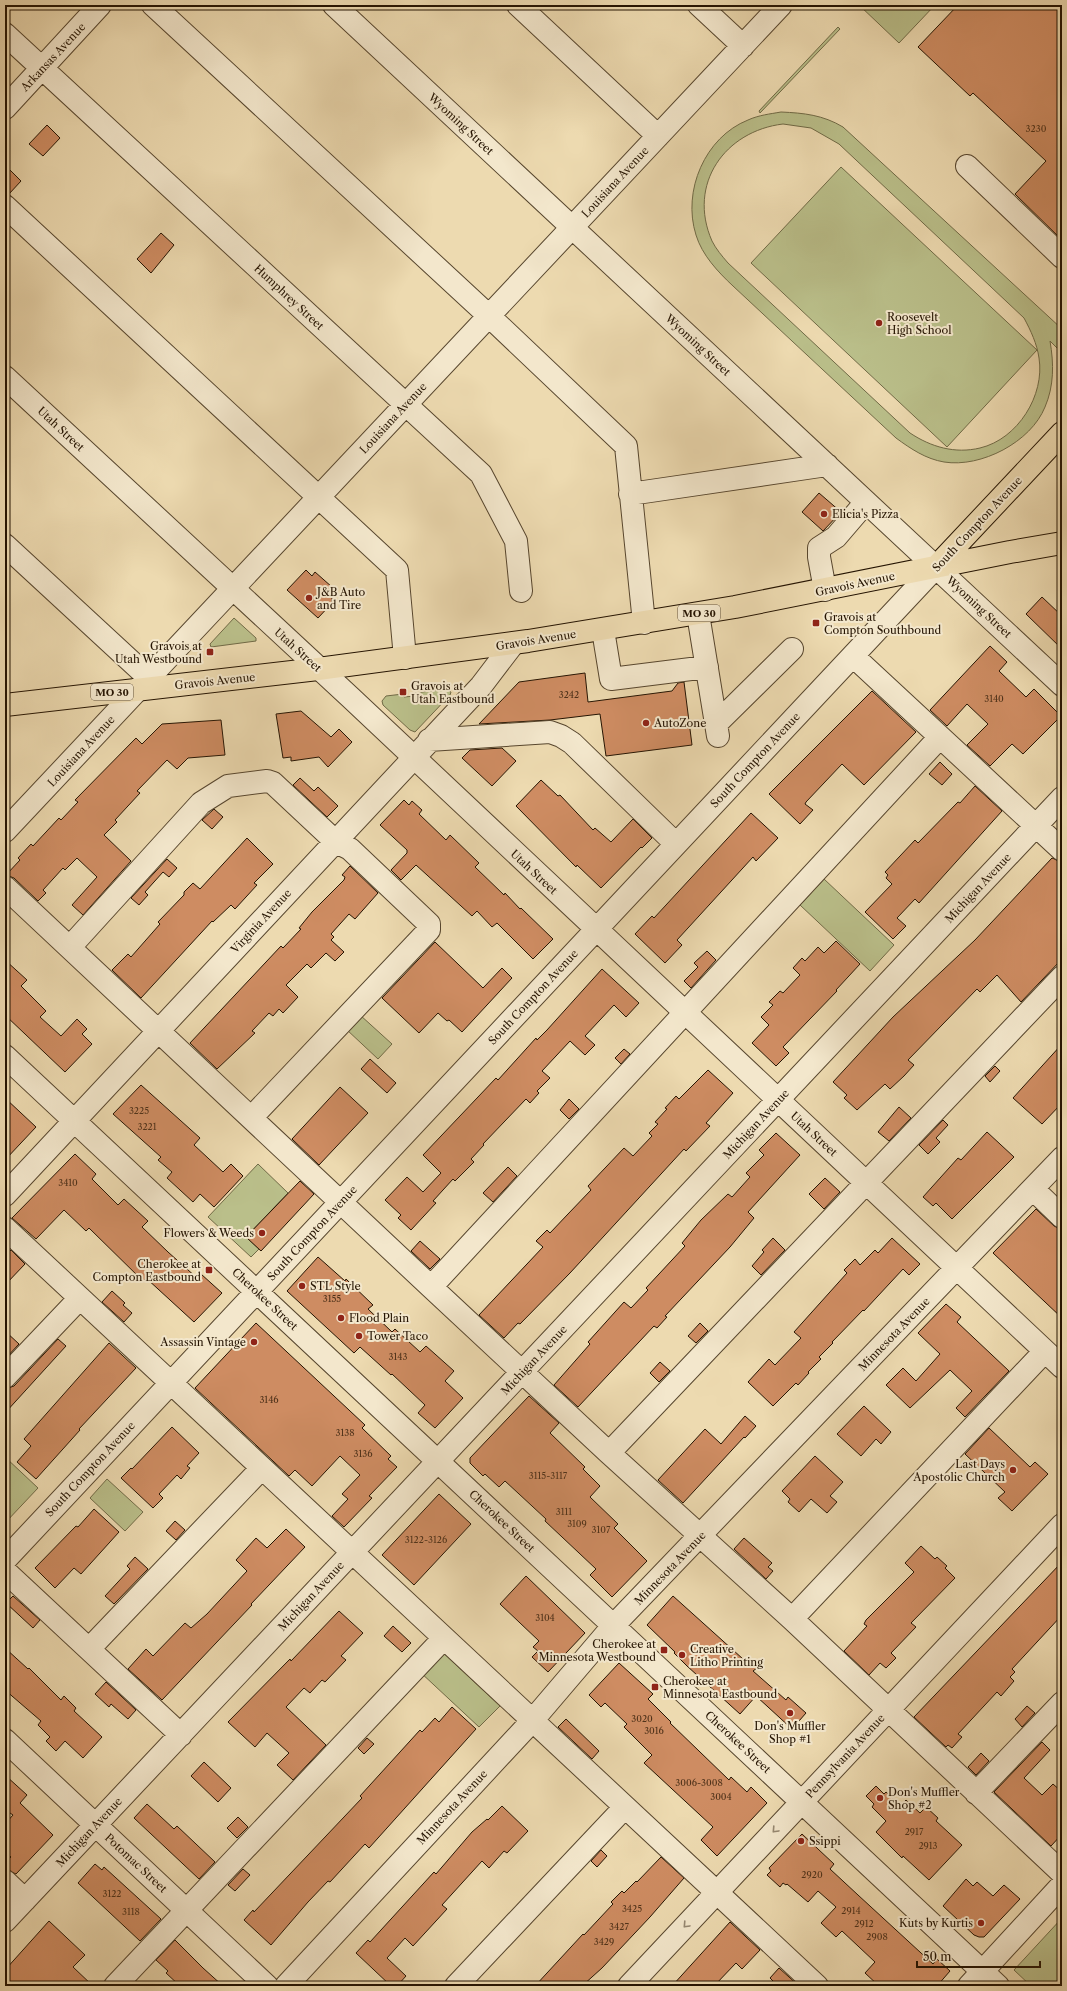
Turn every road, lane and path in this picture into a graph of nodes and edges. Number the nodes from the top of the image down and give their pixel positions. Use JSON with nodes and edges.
{"nodes":[{"id":1,"x":100,"y":5,"type":"edge"},
{"id":2,"x":153,"y":5,"type":"edge"},
{"id":3,"x":334,"y":5,"type":"edge"},
{"id":4,"x":518,"y":5,"type":"edge"},
{"id":5,"x":699,"y":5,"type":"edge"},
{"id":6,"x":781,"y":5,"type":"edge"},
{"id":7,"x":5,"y":34,"type":"edge"},
{"id":8,"x":743,"y":46,"type":"junction"},
{"id":9,"x":42,"y":68,"type":"junction"},
{"id":10,"x":5,"y":108,"type":"edge"},
{"id":11,"x":658,"y":136,"type":"junction"},
{"id":12,"x":967,"y":166,"type":"dead end"},
{"id":13,"x":5,"y":206,"type":"edge"},
{"id":14,"x":572,"y":227,"type":"junction"},
{"id":15,"x":1062,"y":257,"type":"edge"},
{"id":16,"x":489,"y":316,"type":"junction"},
{"id":17,"x":5,"y":377,"type":"edge"},
{"id":18,"x":405,"y":405,"type":"junction"},
{"id":19,"x":1062,"y":433,"type":"edge"},
{"id":20,"x":827,"y":465,"type":"junction"},
{"id":21,"x":630,"y":494,"type":"junction"},
{"id":22,"x":318,"y":497,"type":"junction"},
{"id":23,"x":866,"y":502,"type":"junction"},
{"id":24,"x":1062,"y":543,"type":"edge"},
{"id":25,"x":5,"y":545,"type":"edge"},
{"id":26,"x":936,"y":567,"type":"junction"},
{"id":27,"x":232,"y":590,"type":"junction"},
{"id":28,"x":825,"y":590,"type":"junction"},
{"id":29,"x":521,"y":591,"type":"dead end"},
{"id":30,"x":698,"y":614,"type":"junction"},
{"id":31,"x":644,"y":623,"type":"junction"},
{"id":32,"x":603,"y":630,"type":"junction"},
{"id":33,"x":513,"y":644,"type":"junction"},
{"id":34,"x":792,"y":649,"type":"dead end"},
{"id":35,"x":853,"y":656,"type":"junction"},
{"id":36,"x":405,"y":658,"type":"junction"},
{"id":37,"x":707,"y":667,"type":"junction"},
{"id":38,"x":318,"y":669,"type":"junction"},
{"id":39,"x":144,"y":684,"type":"junction"},
{"id":40,"x":1062,"y":685,"type":"edge"},
{"id":41,"x":5,"y":706,"type":"edge"},
{"id":42,"x":940,"y":737,"type":"junction"},
{"id":43,"x":429,"y":740,"type":"junction"},
{"id":44,"x":413,"y":758,"type":"junction"},
{"id":45,"x":1062,"y":798,"type":"edge"},
{"id":46,"x":1036,"y":826,"type":"junction"},
{"id":47,"x":5,"y":831,"type":"edge"},
{"id":48,"x":336,"y":842,"type":"junction"},
{"id":49,"x":676,"y":844,"type":"junction"},
{"id":50,"x":1062,"y":850,"type":"edge"},
{"id":51,"x":5,"y":887,"type":"edge"},
{"id":52,"x":596,"y":930,"type":"junction"},
{"id":53,"x":70,"y":947,"type":"junction"},
{"id":54,"x":1062,"y":977,"type":"edge"},
{"id":55,"x":684,"y":1013,"type":"junction"},
{"id":56,"x":159,"y":1030,"type":"junction"},
{"id":57,"x":5,"y":1056,"type":"edge"},
{"id":58,"x":778,"y":1100,"type":"junction"},
{"id":59,"x":251,"y":1118,"type":"junction"},
{"id":60,"x":74,"y":1120,"type":"junction"},
{"id":61,"x":1062,"y":1158,"type":"edge"},
{"id":62,"x":866,"y":1183,"type":"junction"},
{"id":63,"x":1033,"y":1189,"type":"junction"},
{"id":64,"x":5,"y":1195,"type":"edge"},
{"id":65,"x":341,"y":1202,"type":"junction"},
{"id":66,"x":1062,"y":1217,"type":"edge"},
{"id":67,"x":5,"y":1228,"type":"edge"},
{"id":68,"x":957,"y":1269,"type":"junction"},
{"id":69,"x":431,"y":1287,"type":"junction"},
{"id":70,"x":257,"y":1292,"type":"junction"},
{"id":71,"x":80,"y":1298,"type":"junction"},
{"id":72,"x":1045,"y":1351,"type":"junction"},
{"id":73,"x":1062,"y":1367,"type":"edge"},
{"id":74,"x":522,"y":1372,"type":"junction"},
{"id":75,"x":5,"y":1377,"type":"edge"},
{"id":76,"x":170,"y":1383,"type":"junction"},
{"id":77,"x":609,"y":1453,"type":"junction"},
{"id":78,"x":438,"y":1461,"type":"junction"},
{"id":79,"x":261,"y":1469,"type":"junction"},
{"id":80,"x":1062,"y":1525,"type":"edge"},
{"id":81,"x":700,"y":1537,"type":"junction"},
{"id":82,"x":352,"y":1552,"type":"junction"},
{"id":83,"x":5,"y":1560,"type":"edge"},
{"id":84,"x":5,"y":1571,"type":"edge"},
{"id":85,"x":792,"y":1619,"type":"junction"},
{"id":86,"x":613,"y":1626,"type":"junction"},
{"id":87,"x":444,"y":1638,"type":"junction"},
{"id":88,"x":89,"y":1649,"type":"junction"},
{"id":89,"x":1062,"y":1702,"type":"edge"},
{"id":90,"x":888,"y":1710,"type":"junction"},
{"id":91,"x":532,"y":1721,"type":"junction"},
{"id":92,"x":181,"y":1735,"type":"junction"},
{"id":93,"x":5,"y":1740,"type":"edge"},
{"id":94,"x":976,"y":1793,"type":"junction"},
{"id":95,"x":802,"y":1802,"type":"junction"},
{"id":96,"x":625,"y":1807,"type":"junction"},
{"id":97,"x":96,"y":1825,"type":"junction"},
{"id":98,"x":1062,"y":1873,"type":"edge"},
{"id":99,"x":5,"y":1882,"type":"edge"},
{"id":100,"x":1062,"y":1886,"type":"edge"},
{"id":101,"x":716,"y":1893,"type":"junction"},
{"id":102,"x":25,"y":1900,"type":"junction"},
{"id":103,"x":186,"y":1910,"type":"junction"},
{"id":104,"x":5,"y":1922,"type":"edge"},
{"id":105,"x":976,"y":1979,"type":"edge"},
{"id":106,"x":807,"y":1983,"type":"edge"},
{"id":107,"x":115,"y":1986,"type":"edge"},
{"id":108,"x":267,"y":1986,"type":"edge"},
{"id":109,"x":286,"y":1986,"type":"edge"},
{"id":110,"x":456,"y":1986,"type":"edge"},
{"id":111,"x":629,"y":1986,"type":"edge"},
{"id":112,"x":998,"y":1986,"type":"edge"}],
"edges":[{"from":1,"to":9,"type":"street","name":"Arkansas Avenue"},
{"from":2,"to":16,"type":"street"},
{"from":3,"to":14,"type":"street","name":"Wyoming Street"},
{"from":4,"to":11,"type":"street"},
{"from":5,"to":8,"type":"street"},
{"from":6,"to":8,"type":"street","name":"Louisiana Avenue"},
{"from":7,"to":9,"type":"street","name":"Humphrey Street"},
{"from":8,"to":11,"type":"street","name":"Louisiana Avenue"},
{"from":9,"to":10,"type":"street","name":"Arkansas Avenue"},
{"from":9,"to":18,"type":"street","name":"Humphrey Street"},
{"from":11,"to":14,"type":"street","name":"Louisiana Avenue"},
{"from":12,"to":15,"type":"street"},
{"from":13,"to":22,"type":"street"},
{"from":14,"to":16,"type":"street","name":"Louisiana Avenue"},
{"from":14,"to":20,"type":"street","name":"Wyoming Street"},
{"from":16,"to":18,"type":"street","name":"Louisiana Avenue"},
{"from":16,"to":21,"type":"street"},
{"from":17,"to":27,"type":"street","name":"Utah Street"},
{"from":18,"to":22,"type":"street","name":"Louisiana Avenue"},
{"from":18,"to":29,"type":"street","name":"Humphrey Street"},
{"from":19,"to":26,"type":"main road","name":"South Compton Avenue"},
{"from":20,"to":21,"type":"street"},
{"from":20,"to":23,"type":"street","name":"Wyoming Street"},
{"from":21,"to":31,"type":"street"},
{"from":22,"to":27,"type":"street","name":"Louisiana Avenue"},
{"from":22,"to":36,"type":"street"},
{"from":23,"to":26,"type":"street","name":"Wyoming Street"},
{"from":23,"to":28,"type":"street"},
{"from":24,"to":26,"type":"main road","name":"Gravois Avenue","number":"MO 30"},
{"from":25,"to":39,"type":"street"},
{"from":26,"to":28,"type":"main road","name":"Gravois Avenue","number":"MO 30"},
{"from":26,"to":35,"type":"street","name":"South Compton Avenue"},
{"from":26,"to":40,"type":"street","name":"Wyoming Street"},
{"from":27,"to":38,"type":"street","name":"Utah Street"},
{"from":27,"to":39,"type":"street","name":"Louisiana Avenue"},
{"from":28,"to":30,"type":"main road","name":"Gravois Avenue","number":"MO 30"},
{"from":30,"to":31,"type":"main road","name":"Gravois Avenue","number":"MO 30"},
{"from":30,"to":37,"type":"street"},
{"from":31,"to":32,"type":"main road","name":"Gravois Avenue","number":"MO 30"},
{"from":32,"to":33,"type":"main road","name":"Gravois Avenue","number":"MO 30"},
{"from":32,"to":37,"type":"street"},
{"from":33,"to":36,"type":"main road","name":"Gravois Avenue","number":"MO 30"},
{"from":33,"to":43,"type":"street","name":"Virginia Avenue"},
{"from":34,"to":37,"type":"street"},
{"from":35,"to":42,"type":"street"},
{"from":35,"to":49,"type":"street","name":"South Compton Avenue"},
{"from":36,"to":38,"type":"main road","name":"Gravois Avenue","number":"MO 30"},
{"from":38,"to":39,"type":"main road","name":"Gravois Avenue","number":"MO 30"},
{"from":38,"to":44,"type":"street","name":"Utah Street"},
{"from":39,"to":41,"type":"main road","name":"Gravois Avenue","number":"MO 30"},
{"from":39,"to":47,"type":"street","name":"Louisiana Avenue"},
{"from":42,"to":46,"type":"street"},
{"from":42,"to":55,"type":"street"},
{"from":43,"to":44,"type":"street","name":"Virginia Avenue"},
{"from":43,"to":49,"type":"street"},
{"from":44,"to":48,"type":"street","name":"Virginia Avenue"},
{"from":44,"to":52,"type":"street","name":"Utah Street"},
{"from":45,"to":46,"type":"street","name":"Michigan Avenue"},
{"from":46,"to":50,"type":"street"},
{"from":46,"to":58,"type":"street","name":"Michigan Avenue"},
{"from":48,"to":53,"type":"street"},
{"from":48,"to":56,"type":"street","name":"Virginia Avenue"},
{"from":48,"to":59,"type":"street"},
{"from":49,"to":52,"type":"street","name":"South Compton Avenue"},
{"from":51,"to":53,"type":"street"},
{"from":52,"to":55,"type":"street","name":"Utah Street"},
{"from":52,"to":65,"type":"street","name":"South Compton Avenue"},
{"from":53,"to":56,"type":"street"},
{"from":54,"to":62,"type":"street"},
{"from":55,"to":58,"type":"street","name":"Utah Street"},
{"from":55,"to":69,"type":"street"},
{"from":56,"to":59,"type":"street"},
{"from":56,"to":60,"type":"street","name":"Virginia Avenue"},
{"from":57,"to":60,"type":"street","name":"Cherokee Street"},
{"from":58,"to":62,"type":"street","name":"Utah Street"},
{"from":58,"to":74,"type":"street","name":"Michigan Avenue"},
{"from":59,"to":65,"type":"street"},
{"from":60,"to":64,"type":"street","name":"Virginia Avenue"},
{"from":60,"to":70,"type":"street","name":"Cherokee Street"},
{"from":61,"to":63,"type":"street","name":"Minnesota Avenue"},
{"from":62,"to":68,"type":"street","name":"Utah Street"},
{"from":62,"to":77,"type":"street"},
{"from":63,"to":66,"type":"street"},
{"from":63,"to":68,"type":"street","name":"Minnesota Avenue"},
{"from":65,"to":69,"type":"street"},
{"from":65,"to":70,"type":"street","name":"South Compton Avenue"},
{"from":67,"to":71,"type":"street"},
{"from":68,"to":72,"type":"street","name":"Utah Street"},
{"from":68,"to":81,"type":"street","name":"Minnesota Avenue"},
{"from":69,"to":74,"type":"street"},
{"from":70,"to":76,"type":"street","name":"South Compton Avenue"},
{"from":70,"to":78,"type":"street","name":"Cherokee Street"},
{"from":71,"to":75,"type":"street"},
{"from":71,"to":76,"type":"street"},
{"from":72,"to":73,"type":"street","name":"Utah Street"},
{"from":72,"to":85,"type":"street"},
{"from":74,"to":77,"type":"street"},
{"from":74,"to":78,"type":"street","name":"Michigan Avenue"},
{"from":76,"to":79,"type":"street"},
{"from":76,"to":83,"type":"street","name":"South Compton Avenue"},
{"from":77,"to":81,"type":"street"},
{"from":78,"to":82,"type":"street","name":"Michigan Avenue"},
{"from":78,"to":86,"type":"street","name":"Cherokee Street"},
{"from":79,"to":82,"type":"street"},
{"from":79,"to":88,"type":"street"},
{"from":80,"to":90,"type":"street","name":"Pennsylvania Avenue"},
{"from":81,"to":85,"type":"street"},
{"from":81,"to":86,"type":"street","name":"Minnesota Avenue"},
{"from":82,"to":87,"type":"street"},
{"from":82,"to":92,"type":"street","name":"Michigan Avenue"},
{"from":84,"to":88,"type":"street"},
{"from":85,"to":90,"type":"street"},
{"from":86,"to":91,"type":"street","name":"Minnesota Avenue"},
{"from":86,"to":95,"type":"street","name":"Cherokee Street"},
{"from":87,"to":91,"type":"street"},
{"from":87,"to":103,"type":"street"},
{"from":88,"to":92,"type":"street"},
{"from":89,"to":94,"type":"street"},
{"from":90,"to":94,"type":"street"},
{"from":90,"to":95,"type":"street","name":"Pennsylvania Avenue"},
{"from":91,"to":96,"type":"street"},
{"from":91,"to":109,"type":"street","name":"Minnesota Avenue"},
{"from":92,"to":97,"type":"street","name":"Michigan Avenue"},
{"from":93,"to":97,"type":"street","name":"Potomac Street"},
{"from":94,"to":98,"type":"street"},
{"from":95,"to":101,"type":"street","name":"Pennsylvania Avenue","one_way":true},
{"from":95,"to":105,"type":"street","name":"Cherokee Street"},
{"from":96,"to":101,"type":"street"},
{"from":96,"to":110,"type":"street"},
{"from":97,"to":102,"type":"street","name":"Michigan Avenue"},
{"from":97,"to":103,"type":"street","name":"Potomac Street"},
{"from":99,"to":102,"type":"street"},
{"from":100,"to":105,"type":"street"},
{"from":101,"to":106,"type":"street"},
{"from":101,"to":111,"type":"street","name":"Pennsylvania Avenue","one_way":true},
{"from":102,"to":104,"type":"street","name":"Michigan Avenue"},
{"from":103,"to":107,"type":"street"},
{"from":103,"to":108,"type":"street","name":"Potomac Street"},
{"from":105,"to":112,"type":"street","name":"Cherokee Street"}]}
